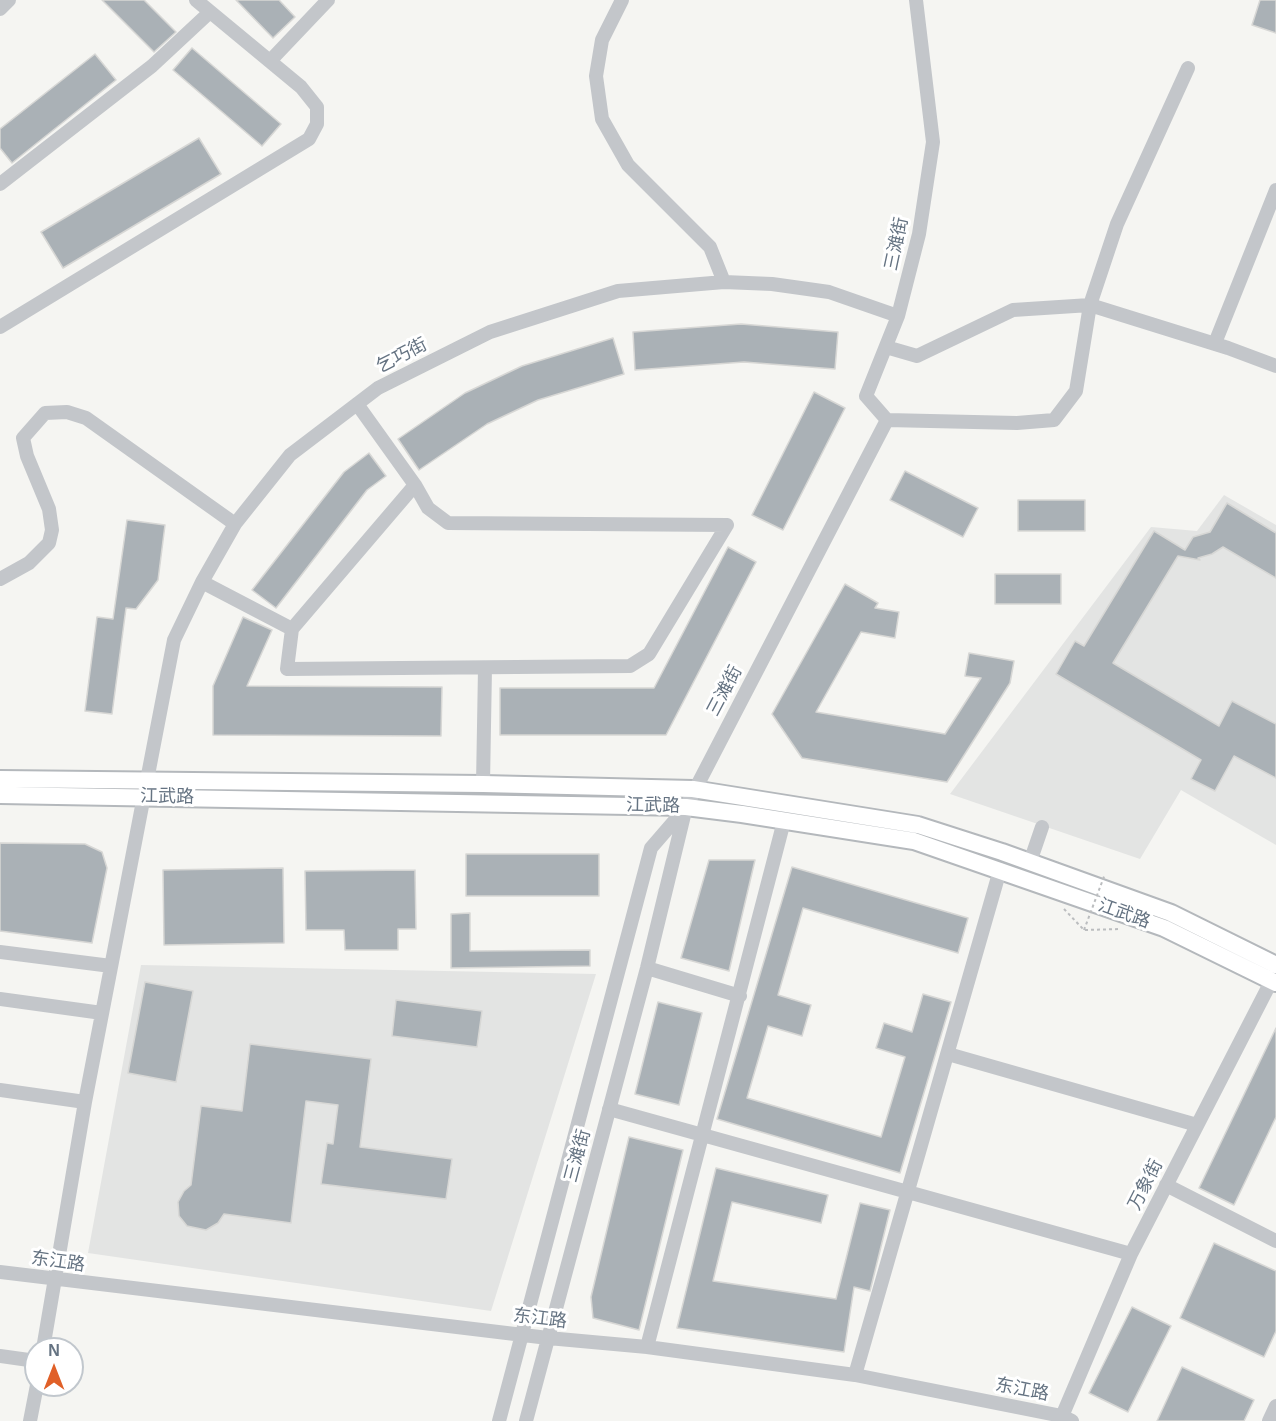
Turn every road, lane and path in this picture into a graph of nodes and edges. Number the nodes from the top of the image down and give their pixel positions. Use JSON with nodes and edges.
{"nodes":[{"id":1,"x":9,"y":0,"type":"edge"},
{"id":2,"x":196,"y":0,"type":"edge"},
{"id":3,"x":328,"y":0,"type":"edge"},
{"id":4,"x":622,"y":0,"type":"edge"},
{"id":5,"x":916,"y":0,"type":"edge"},
{"id":6,"x":0,"y":9,"type":"edge"},
{"id":7,"x":210,"y":12,"type":"junction"},
{"id":8,"x":270,"y":61,"type":"junction"},
{"id":9,"x":1188,"y":68,"type":"dead end"},
{"id":10,"x":0,"y":184,"type":"edge"},
{"id":11,"x":1276,"y":190,"type":"edge"},
{"id":12,"x":724,"y":282,"type":"junction"},
{"id":13,"x":1089,"y":305,"type":"junction"},
{"id":14,"x":898,"y":316,"type":"junction"},
{"id":15,"x":0,"y":327,"type":"edge"},
{"id":16,"x":1215,"y":344,"type":"junction"},
{"id":17,"x":886,"y":347,"type":"junction"},
{"id":18,"x":1276,"y":366,"type":"edge"},
{"id":19,"x":357,"y":404,"type":"junction"},
{"id":20,"x":887,"y":420,"type":"junction"},
{"id":21,"x":415,"y":485,"type":"junction"},
{"id":22,"x":235,"y":524,"type":"junction"},
{"id":23,"x":0,"y":579,"type":"edge"},
{"id":24,"x":202,"y":582,"type":"junction"},
{"id":25,"x":292,"y":629,"type":"junction"},
{"id":26,"x":485,"y":668,"type":"junction"},
{"id":27,"x":0,"y":779,"type":"edge"},
{"id":28,"x":483,"y":783,"type":"junction"},
{"id":29,"x":145,"y":788,"type":"junction"},
{"id":30,"x":693,"y":789,"type":"junction"},
{"id":31,"x":0,"y":795,"type":"edge"},
{"id":32,"x":686,"y":807,"type":"junction"},
{"id":33,"x":784,"y":821,"type":"junction"},
{"id":34,"x":1042,"y":827,"type":"dead end"},
{"id":35,"x":1029,"y":862,"type":"junction"},
{"id":36,"x":1000,"y":870,"type":"junction"},
{"id":37,"x":1105,"y":874,"type":"dead end"},
{"id":38,"x":1083,"y":930,"type":"dead end"},
{"id":39,"x":0,"y":952,"type":"edge"},
{"id":40,"x":111,"y":966,"type":"junction"},
{"id":41,"x":647,"y":968,"type":"junction"},
{"id":42,"x":1275,"y":977,"type":"edge"},
{"id":43,"x":740,"y":996,"type":"junction"},
{"id":44,"x":0,"y":999,"type":"edge"},
{"id":45,"x":102,"y":1013,"type":"junction"},
{"id":46,"x":948,"y":1054,"type":"junction"},
{"id":47,"x":0,"y":1090,"type":"edge"},
{"id":48,"x":85,"y":1102,"type":"junction"},
{"id":49,"x":609,"y":1109,"type":"junction"},
{"id":50,"x":1197,"y":1125,"type":"junction"},
{"id":51,"x":704,"y":1135,"type":"junction"},
{"id":52,"x":1166,"y":1185,"type":"junction"},
{"id":53,"x":909,"y":1192,"type":"junction"},
{"id":54,"x":1276,"y":1241,"type":"edge"},
{"id":55,"x":1131,"y":1254,"type":"junction"},
{"id":56,"x":0,"y":1272,"type":"edge"},
{"id":57,"x":56,"y":1281,"type":"junction"},
{"id":58,"x":523,"y":1335,"type":"junction"},
{"id":59,"x":45,"y":1337,"type":"edge"},
{"id":60,"x":548,"y":1338,"type":"junction"},
{"id":61,"x":647,"y":1347,"type":"junction"},
{"id":62,"x":0,"y":1356,"type":"edge"},
{"id":63,"x":24,"y":1359,"type":"edge"},
{"id":64,"x":855,"y":1375,"type":"junction"},
{"id":65,"x":35,"y":1397,"type":"edge"},
{"id":66,"x":1276,"y":1406,"type":"edge"},
{"id":67,"x":1065,"y":1419,"type":"edge"},
{"id":68,"x":30,"y":1421,"type":"edge"},
{"id":69,"x":499,"y":1421,"type":"edge"},
{"id":70,"x":526,"y":1421,"type":"edge"},
{"id":71,"x":1269,"y":1421,"type":"edge"}],
"edges":[{"from":1,"to":6,"type":"street"},
{"from":2,"to":7,"type":"street"},
{"from":3,"to":8,"type":"street"},
{"from":4,"to":12,"type":"street"},
{"from":5,"to":14,"type":"street","name":"三滩街"},
{"from":7,"to":8,"type":"street"},
{"from":7,"to":10,"type":"street"},
{"from":8,"to":15,"type":"street"},
{"from":9,"to":13,"type":"street"},
{"from":11,"to":16,"type":"street"},
{"from":12,"to":14,"type":"street","name":"乞巧街"},
{"from":12,"to":19,"type":"street","name":"乞巧街"},
{"from":13,"to":16,"type":"street"},
{"from":13,"to":17,"type":"street"},
{"from":13,"to":20,"type":"street"},
{"from":14,"to":17,"type":"street","name":"三滩街"},
{"from":16,"to":18,"type":"street"},
{"from":17,"to":20,"type":"street","name":"三滩街"},
{"from":19,"to":21,"type":"street"},
{"from":19,"to":22,"type":"street","name":"乞巧街"},
{"from":20,"to":30,"type":"street","name":"三滩街"},
{"from":21,"to":25,"type":"street"},
{"from":21,"to":26,"type":"street"},
{"from":22,"to":23,"type":"street"},
{"from":22,"to":24,"type":"street","name":"乞巧街"},
{"from":24,"to":25,"type":"street"},
{"from":24,"to":29,"type":"street","name":"乞巧街"},
{"from":25,"to":26,"type":"street"},
{"from":26,"to":28,"type":"street"},
{"from":27,"to":29,"type":"main road","name":"江武路"},
{"from":28,"to":29,"type":"main road","name":"江武路"},
{"from":28,"to":30,"type":"main road","name":"江武路"},
{"from":29,"to":31,"type":"main road","name":"江武路"},
{"from":29,"to":32,"type":"main road","name":"江武路"},
{"from":29,"to":40,"type":"street","name":"乞巧街"},
{"from":30,"to":32,"type":"street","name":"三滩街"},
{"from":30,"to":35,"type":"main road","name":"江武路"},
{"from":32,"to":33,"type":"main road","name":"江武路"},
{"from":32,"to":41,"type":"street","name":"三滩街"},
{"from":32,"to":58,"type":"street"},
{"from":33,"to":36,"type":"main road","name":"江武路"},
{"from":33,"to":43,"type":"street"},
{"from":34,"to":35,"type":"street"},
{"from":35,"to":42,"type":"main road","name":"江武路"},
{"from":36,"to":42,"type":"main road","name":"江武路"},
{"from":36,"to":46,"type":"street"},
{"from":37,"to":38,"type":"path","bridge":true},
{"from":39,"to":40,"type":"street"},
{"from":40,"to":45,"type":"street","name":"乞巧街"},
{"from":41,"to":43,"type":"street"},
{"from":41,"to":49,"type":"street","name":"三滩街"},
{"from":42,"to":50,"type":"street","name":"万象街"},
{"from":43,"to":51,"type":"street"},
{"from":44,"to":45,"type":"street"},
{"from":45,"to":48,"type":"street","name":"乞巧街"},
{"from":46,"to":50,"type":"street"},
{"from":46,"to":53,"type":"street"},
{"from":47,"to":48,"type":"street"},
{"from":48,"to":57,"type":"street","name":"乞巧街"},
{"from":49,"to":51,"type":"street"},
{"from":49,"to":60,"type":"street","name":"三滩街"},
{"from":50,"to":52,"type":"street","name":"万象街"},
{"from":51,"to":53,"type":"street"},
{"from":51,"to":61,"type":"street"},
{"from":52,"to":54,"type":"street"},
{"from":52,"to":55,"type":"street","name":"万象街"},
{"from":53,"to":55,"type":"street"},
{"from":53,"to":64,"type":"street"},
{"from":55,"to":67,"type":"street","name":"万象街"},
{"from":56,"to":57,"type":"street","name":"东江路"},
{"from":57,"to":58,"type":"street","name":"东江路"},
{"from":57,"to":59,"type":"street","name":"乞巧街"},
{"from":58,"to":60,"type":"street","name":"东江路"},
{"from":58,"to":69,"type":"street"},
{"from":60,"to":61,"type":"street","name":"东江路"},
{"from":60,"to":70,"type":"street","name":"三滩街"},
{"from":61,"to":64,"type":"street","name":"东江路"},
{"from":62,"to":63,"type":"street"},
{"from":64,"to":67,"type":"street","name":"东江路"},
{"from":65,"to":68,"type":"street"},
{"from":66,"to":71,"type":"street"}]}
